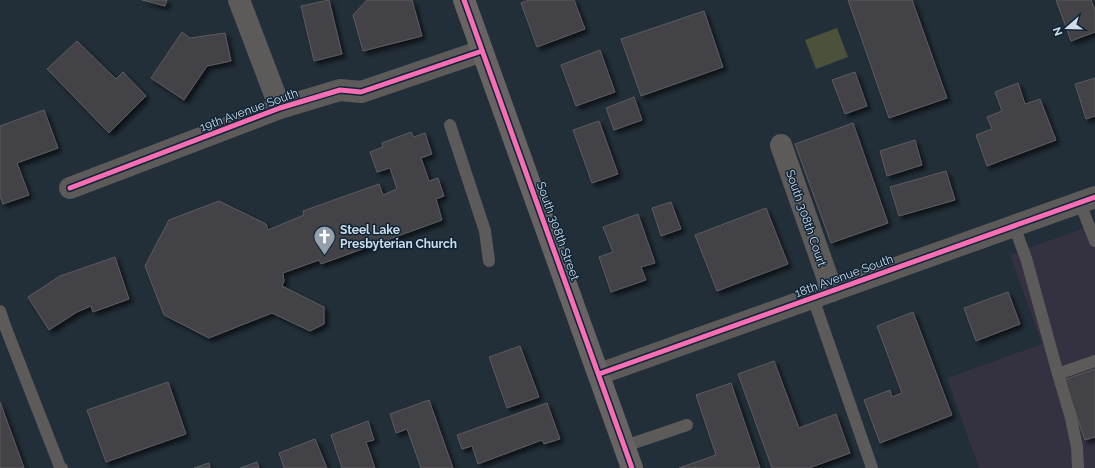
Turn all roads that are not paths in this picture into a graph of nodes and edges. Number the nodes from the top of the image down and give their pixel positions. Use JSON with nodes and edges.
{"nodes":[{"id":1,"x":239,"y":0,"type":"edge"},
{"id":2,"x":464,"y":0,"type":"edge"},
{"id":3,"x":482,"y":51,"type":"junction"},
{"id":4,"x":280,"y":108,"type":"junction"},
{"id":5,"x":450,"y":125,"type":"dead end"},
{"id":6,"x":781,"y":145,"type":"dead end"},
{"id":7,"x":70,"y":188,"type":"dead end"},
{"id":8,"x":1088,"y":200,"type":"edge"},
{"id":9,"x":1014,"y":226,"type":"junction"},
{"id":10,"x":1095,"y":241,"type":"edge"},
{"id":11,"x":489,"y":261,"type":"dead end"},
{"id":12,"x":822,"y":295,"type":"junction"},
{"id":13,"x":0,"y":310,"type":"edge"},
{"id":14,"x":1095,"y":361,"type":"edge"},
{"id":15,"x":599,"y":374,"type":"junction"},
{"id":16,"x":1058,"y":374,"type":"junction"},
{"id":17,"x":687,"y":425,"type":"dead end"},
{"id":18,"x":625,"y":446,"type":"junction"},
{"id":19,"x":62,"y":468,"type":"edge"},
{"id":20,"x":632,"y":468,"type":"edge"},
{"id":21,"x":872,"y":468,"type":"edge"},
{"id":22,"x":1078,"y":468,"type":"edge"}],
"edges":[{"from":1,"to":4,"type":"street"},
{"from":2,"to":3,"type":"street","name":"South 308th Street"},
{"from":3,"to":4,"type":"street","name":"19th Avenue South"},
{"from":3,"to":15,"type":"street","name":"South 308th Street"},
{"from":4,"to":7,"type":"street","name":"19th Avenue South"},
{"from":5,"to":11,"type":"lane"},
{"from":6,"to":12,"type":"street","name":"South 308th Court"},
{"from":8,"to":9,"type":"street","name":"18th Avenue South"},
{"from":8,"to":10,"type":"lane"},
{"from":9,"to":12,"type":"street","name":"18th Avenue South"},
{"from":9,"to":16,"type":"lane"},
{"from":12,"to":15,"type":"street","name":"18th Avenue South"},
{"from":12,"to":21,"type":"lane"},
{"from":13,"to":19,"type":"lane"},
{"from":14,"to":16,"type":"lane"},
{"from":15,"to":18,"type":"street","name":"South 308th Street"},
{"from":16,"to":22,"type":"lane"},
{"from":17,"to":18,"type":"lane"},
{"from":18,"to":20,"type":"street","name":"South 308th Street"}]}
